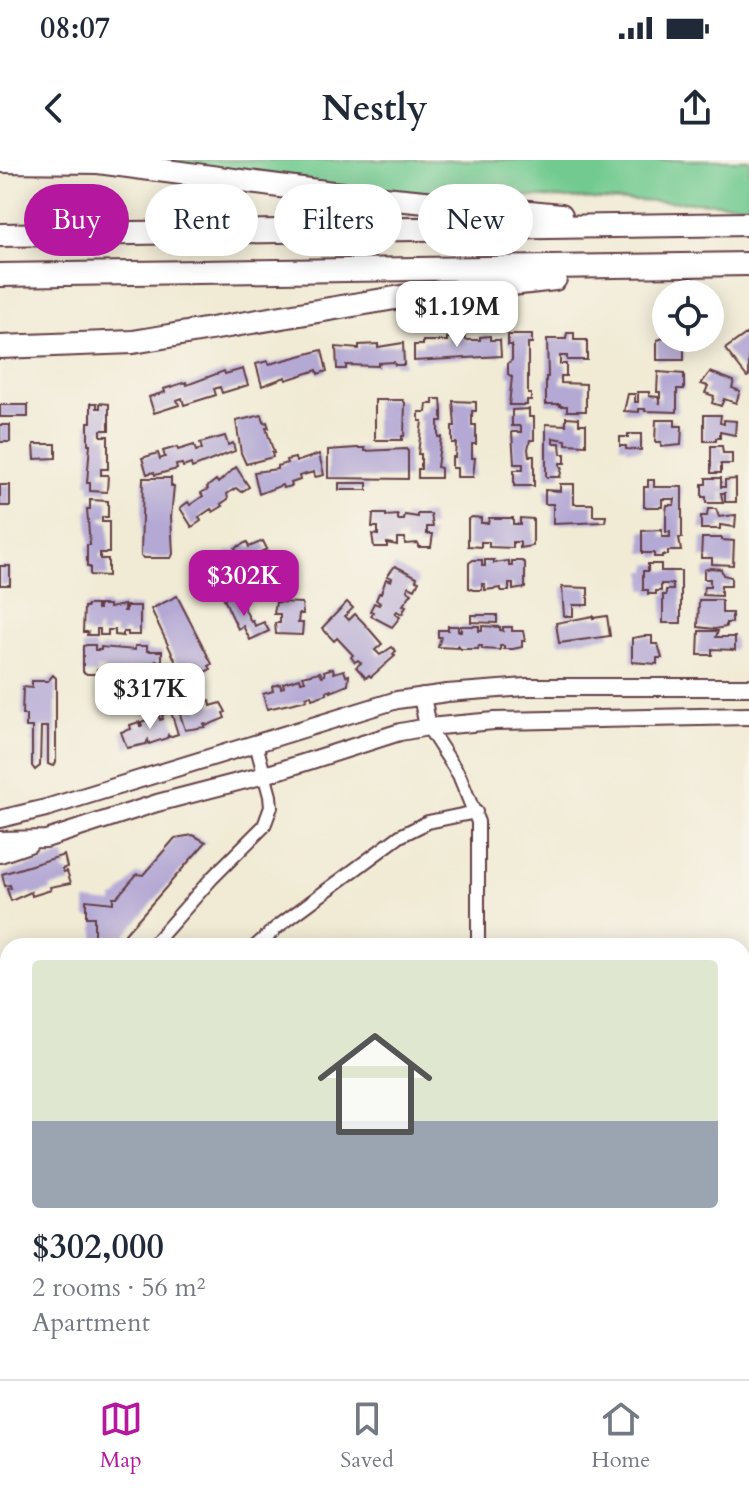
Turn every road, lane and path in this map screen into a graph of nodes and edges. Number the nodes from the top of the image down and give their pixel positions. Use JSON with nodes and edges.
{"nodes":[{"id":1,"x":0,"y":161,"type":"edge"},
{"id":2,"x":749,"y":224,"type":"edge"},
{"id":3,"x":670,"y":226,"type":"junction"},
{"id":4,"x":0,"y":235,"type":"edge"},
{"id":5,"x":749,"y":264,"type":"edge"},
{"id":6,"x":667,"y":265,"type":"junction"},
{"id":7,"x":0,"y":275,"type":"edge"},
{"id":8,"x":0,"y":347,"type":"edge"},
{"id":9,"x":749,"y":687,"type":"edge"},
{"id":10,"x":422,"y":696,"type":"junction"},
{"id":11,"x":749,"y":716,"type":"edge"},
{"id":12,"x":428,"y":727,"type":"junction"},
{"id":13,"x":256,"y":744,"type":"junction"},
{"id":14,"x":265,"y":775,"type":"junction"},
{"id":15,"x":476,"y":812,"type":"junction"},
{"id":16,"x":0,"y":819,"type":"edge"},
{"id":17,"x":46,"y":839,"type":"junction"},
{"id":18,"x":0,"y":840,"type":"edge"},
{"id":19,"x":0,"y":854,"type":"edge"},
{"id":20,"x":159,"y":938,"type":"edge"},
{"id":21,"x":265,"y":938,"type":"edge"},
{"id":22,"x":478,"y":938,"type":"edge"}],
"edges":[{"from":1,"to":3,"type":"highway"},
{"from":2,"to":3,"type":"highway"},
{"from":3,"to":4,"type":"highway"},
{"from":5,"to":6,"type":"highway"},
{"from":6,"to":7,"type":"highway"},
{"from":6,"to":8,"type":"highway"},
{"from":9,"to":10,"type":"main road"},
{"from":10,"to":12,"type":"main road"},
{"from":10,"to":13,"type":"main road"},
{"from":11,"to":12,"type":"main road"},
{"from":12,"to":14,"type":"main road"},
{"from":12,"to":15,"type":"street"},
{"from":13,"to":14,"type":"street"},
{"from":13,"to":16,"type":"main road"},
{"from":14,"to":17,"type":"main road"},
{"from":14,"to":20,"type":"street"},
{"from":15,"to":21,"type":"street"},
{"from":15,"to":22,"type":"street"},
{"from":17,"to":18,"type":"main road"},
{"from":17,"to":19,"type":"main road"}]}
